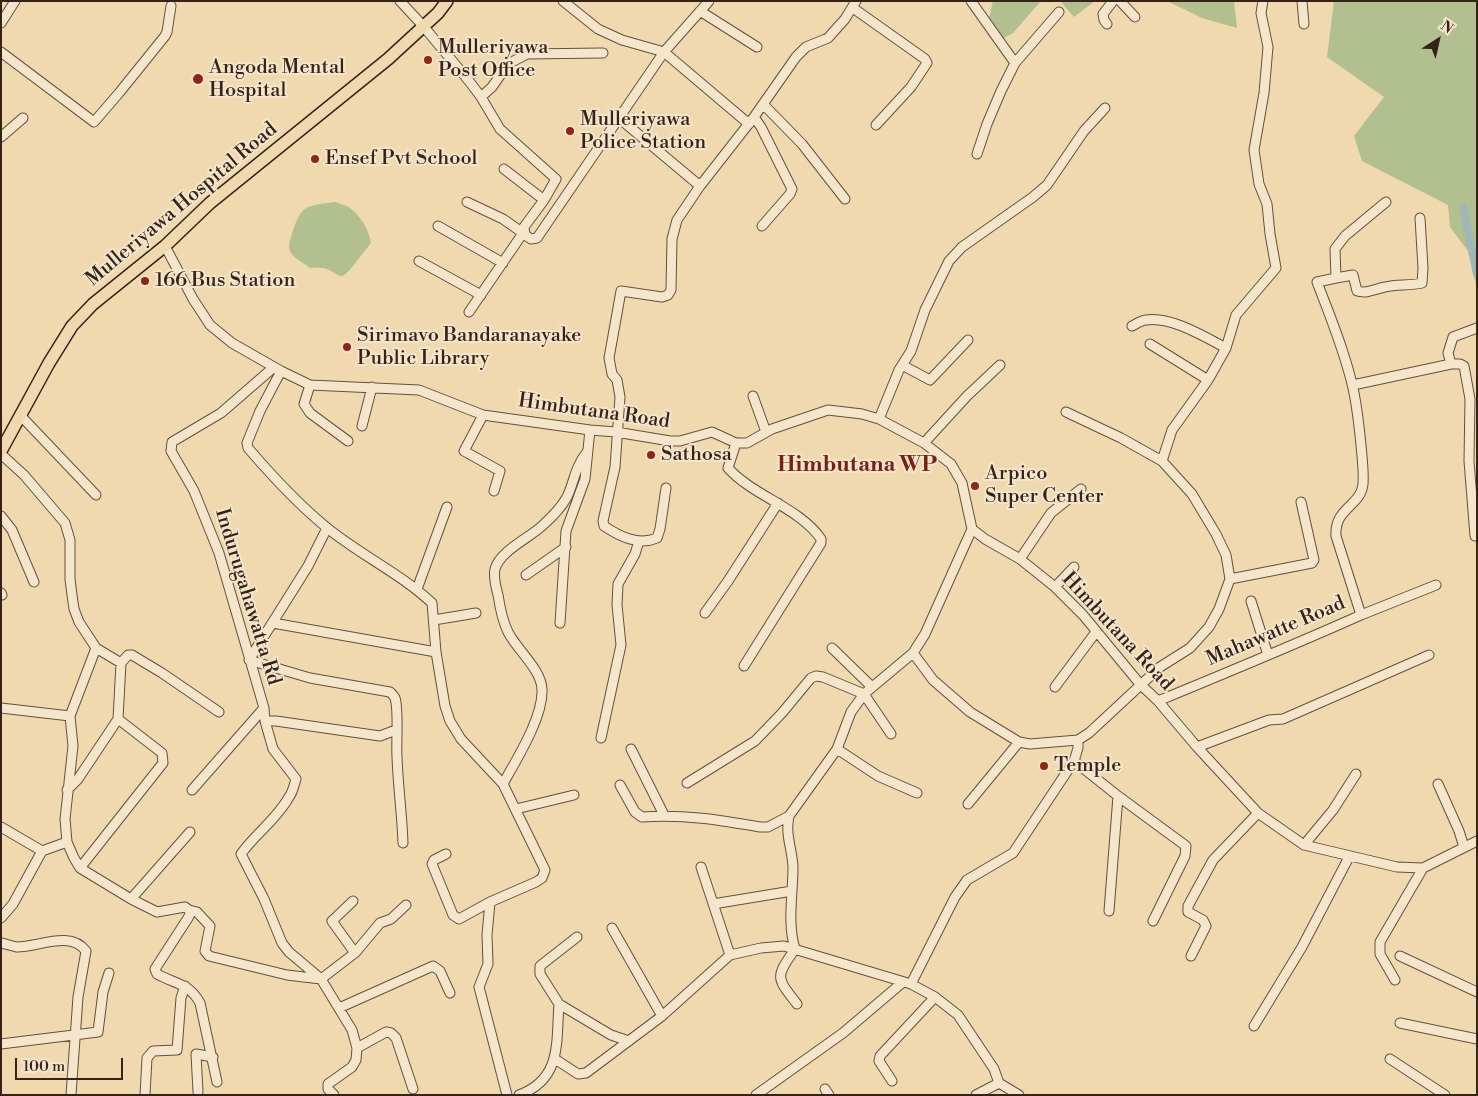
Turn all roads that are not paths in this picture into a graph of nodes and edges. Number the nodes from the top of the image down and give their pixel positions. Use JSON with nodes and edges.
{"nodes":[{"id":1,"x":15,"y":1,"type":"edge"},
{"id":2,"x":400,"y":1,"type":"edge"},
{"id":3,"x":448,"y":1,"type":"edge"},
{"id":4,"x":563,"y":1,"type":"edge"},
{"id":5,"x":709,"y":1,"type":"edge"},
{"id":6,"x":971,"y":1,"type":"edge"},
{"id":7,"x":1114,"y":1,"type":"edge"},
{"id":8,"x":1120,"y":1,"type":"edge"},
{"id":9,"x":1263,"y":1,"type":"edge"},
{"id":10,"x":1302,"y":1,"type":"edge"},
{"id":11,"x":854,"y":5,"type":"edge"},
{"id":12,"x":171,"y":6,"type":"dead end"},
{"id":13,"x":700,"y":10,"type":"junction"},
{"id":14,"x":1059,"y":12,"type":"dead end"},
{"id":15,"x":1135,"y":17,"type":"dead end"},
{"id":16,"x":1,"y":23,"type":"edge"},
{"id":17,"x":1107,"y":24,"type":"dead end"},
{"id":18,"x":1304,"y":24,"type":"dead end"},
{"id":19,"x":424,"y":26,"type":"junction"},
{"id":20,"x":757,"y":47,"type":"dead end"},
{"id":21,"x":664,"y":52,"type":"junction"},
{"id":22,"x":603,"y":53,"type":"dead end"},
{"id":23,"x":2,"y":54,"type":"edge"},
{"id":24,"x":1015,"y":63,"type":"junction"},
{"id":25,"x":481,"y":97,"type":"junction"},
{"id":26,"x":763,"y":104,"type":"junction"},
{"id":27,"x":1104,"y":108,"type":"dead end"},
{"id":28,"x":23,"y":118,"type":"dead end"},
{"id":29,"x":619,"y":118,"type":"junction"},
{"id":30,"x":751,"y":121,"type":"junction"},
{"id":31,"x":876,"y":125,"type":"dead end"},
{"id":32,"x":1,"y":137,"type":"edge"},
{"id":33,"x":977,"y":154,"type":"dead end"},
{"id":34,"x":504,"y":169,"type":"dead end"},
{"id":35,"x":700,"y":186,"type":"junction"},
{"id":36,"x":845,"y":199,"type":"dead end"},
{"id":37,"x":544,"y":200,"type":"junction"},
{"id":38,"x":467,"y":202,"type":"dead end"},
{"id":39,"x":1386,"y":202,"type":"dead end"},
{"id":40,"x":1420,"y":218,"type":"dead end"},
{"id":41,"x":438,"y":226,"type":"dead end"},
{"id":42,"x":762,"y":226,"type":"dead end"},
{"id":43,"x":523,"y":230,"type":"junction"},
{"id":44,"x":164,"y":246,"type":"junction"},
{"id":45,"x":419,"y":261,"type":"dead end"},
{"id":46,"x":503,"y":262,"type":"junction"},
{"id":47,"x":1336,"y":278,"type":"junction"},
{"id":48,"x":481,"y":296,"type":"junction"},
{"id":49,"x":469,"y":312,"type":"dead end"},
{"id":50,"x":1132,"y":326,"type":"dead end"},
{"id":51,"x":1477,"y":328,"type":"edge"},
{"id":52,"x":968,"y":340,"type":"dead end"},
{"id":53,"x":1150,"y":344,"type":"dead end"},
{"id":54,"x":1226,"y":348,"type":"junction"},
{"id":55,"x":1000,"y":364,"type":"dead end"},
{"id":56,"x":1451,"y":364,"type":"junction"},
{"id":57,"x":902,"y":365,"type":"junction"},
{"id":58,"x":278,"y":370,"type":"junction"},
{"id":59,"x":1208,"y":380,"type":"junction"},
{"id":60,"x":310,"y":385,"type":"junction"},
{"id":61,"x":1353,"y":385,"type":"junction"},
{"id":62,"x":372,"y":387,"type":"junction"},
{"id":63,"x":753,"y":396,"type":"dead end"},
{"id":64,"x":1474,"y":398,"type":"edge"},
{"id":65,"x":1066,"y":412,"type":"dead end"},
{"id":66,"x":20,"y":415,"type":"junction"},
{"id":67,"x":482,"y":415,"type":"junction"},
{"id":68,"x":879,"y":419,"type":"junction"},
{"id":69,"x":362,"y":426,"type":"dead end"},
{"id":70,"x":590,"y":430,"type":"junction"},
{"id":71,"x":616,"y":432,"type":"junction"},
{"id":72,"x":766,"y":432,"type":"junction"},
{"id":73,"x":348,"y":441,"type":"dead end"},
{"id":74,"x":924,"y":442,"type":"junction"},
{"id":75,"x":736,"y":443,"type":"junction"},
{"id":76,"x":587,"y":452,"type":"junction"},
{"id":77,"x":1,"y":453,"type":"edge"},
{"id":78,"x":1162,"y":461,"type":"junction"},
{"id":79,"x":666,"y":488,"type":"dead end"},
{"id":80,"x":1081,"y":489,"type":"dead end"},
{"id":81,"x":494,"y":491,"type":"dead end"},
{"id":82,"x":96,"y":495,"type":"dead end"},
{"id":83,"x":1301,"y":502,"type":"dead end"},
{"id":84,"x":778,"y":503,"type":"junction"},
{"id":85,"x":447,"y":507,"type":"dead end"},
{"id":86,"x":1,"y":516,"type":"edge"},
{"id":87,"x":327,"y":528,"type":"junction"},
{"id":88,"x":972,"y":528,"type":"junction"},
{"id":89,"x":1475,"y":536,"type":"dead end"},
{"id":90,"x":639,"y":541,"type":"junction"},
{"id":91,"x":566,"y":547,"type":"junction"},
{"id":92,"x":1020,"y":559,"type":"junction"},
{"id":93,"x":1074,"y":567,"type":"dead end"},
{"id":94,"x":526,"y":574,"type":"dead end"},
{"id":95,"x":1230,"y":579,"type":"junction"},
{"id":96,"x":34,"y":582,"type":"dead end"},
{"id":97,"x":1436,"y":585,"type":"dead end"},
{"id":98,"x":1055,"y":587,"type":"junction"},
{"id":99,"x":417,"y":589,"type":"junction"},
{"id":100,"x":1251,"y":601,"type":"dead end"},
{"id":101,"x":704,"y":612,"type":"dead end"},
{"id":102,"x":476,"y":613,"type":"dead end"},
{"id":103,"x":1361,"y":615,"type":"junction"},
{"id":104,"x":434,"y":620,"type":"junction"},
{"id":105,"x":273,"y":623,"type":"junction"},
{"id":106,"x":560,"y":623,"type":"dead end"},
{"id":107,"x":1096,"y":632,"type":"junction"},
{"id":108,"x":96,"y":648,"type":"junction"},
{"id":109,"x":832,"y":648,"type":"dead end"},
{"id":110,"x":436,"y":652,"type":"junction"},
{"id":111,"x":913,"y":653,"type":"junction"},
{"id":112,"x":1268,"y":655,"type":"junction"},
{"id":113,"x":1429,"y":655,"type":"dead end"},
{"id":114,"x":249,"y":660,"type":"junction"},
{"id":115,"x":121,"y":663,"type":"junction"},
{"id":116,"x":744,"y":666,"type":"dead end"},
{"id":117,"x":1140,"y":684,"type":"junction"},
{"id":118,"x":872,"y":687,"type":"junction"},
{"id":119,"x":1055,"y":687,"type":"dead end"},
{"id":120,"x":864,"y":694,"type":"junction"},
{"id":121,"x":1158,"y":701,"type":"junction"},
{"id":122,"x":264,"y":708,"type":"junction"},
{"id":123,"x":2,"y":709,"type":"edge"},
{"id":124,"x":218,"y":712,"type":"dead end"},
{"id":125,"x":70,"y":716,"type":"junction"},
{"id":126,"x":118,"y":719,"type":"junction"},
{"id":127,"x":265,"y":721,"type":"junction"},
{"id":128,"x":396,"y":730,"type":"junction"},
{"id":129,"x":891,"y":734,"type":"dead end"},
{"id":130,"x":601,"y":738,"type":"dead end"},
{"id":131,"x":1078,"y":740,"type":"junction"},
{"id":132,"x":1018,"y":742,"type":"junction"},
{"id":133,"x":1197,"y":747,"type":"junction"},
{"id":134,"x":631,"y":748,"type":"dead end"},
{"id":135,"x":837,"y":749,"type":"junction"},
{"id":136,"x":1074,"y":761,"type":"junction"},
{"id":137,"x":1356,"y":774,"type":"dead end"},
{"id":138,"x":688,"y":783,"type":"dead end"},
{"id":139,"x":503,"y":784,"type":"junction"},
{"id":140,"x":1438,"y":784,"type":"dead end"},
{"id":141,"x":620,"y":785,"type":"dead end"},
{"id":142,"x":68,"y":790,"type":"junction"},
{"id":143,"x":192,"y":790,"type":"dead end"},
{"id":144,"x":917,"y":793,"type":"dead end"},
{"id":145,"x":574,"y":795,"type":"dead end"},
{"id":146,"x":1118,"y":796,"type":"junction"},
{"id":147,"x":968,"y":804,"type":"dead end"},
{"id":148,"x":516,"y":809,"type":"junction"},
{"id":149,"x":1258,"y":813,"type":"junction"},
{"id":150,"x":664,"y":816,"type":"junction"},
{"id":151,"x":789,"y":816,"type":"junction"},
{"id":152,"x":1,"y":828,"type":"edge"},
{"id":153,"x":190,"y":832,"type":"dead end"},
{"id":154,"x":67,"y":842,"type":"junction"},
{"id":155,"x":1477,"y":842,"type":"edge"},
{"id":156,"x":403,"y":843,"type":"dead end"},
{"id":157,"x":1304,"y":845,"type":"junction"},
{"id":158,"x":1464,"y":847,"type":"junction"},
{"id":159,"x":42,"y":851,"type":"junction"},
{"id":160,"x":446,"y":854,"type":"dead end"},
{"id":161,"x":1349,"y":857,"type":"junction"},
{"id":162,"x":701,"y":867,"type":"dead end"},
{"id":163,"x":80,"y":868,"type":"junction"},
{"id":164,"x":1423,"y":868,"type":"junction"},
{"id":165,"x":792,"y":891,"type":"junction"},
{"id":166,"x":131,"y":900,"type":"junction"},
{"id":167,"x":353,"y":901,"type":"dead end"},
{"id":168,"x":490,"y":902,"type":"junction"},
{"id":169,"x":713,"y":904,"type":"junction"},
{"id":170,"x":406,"y":905,"type":"dead end"},
{"id":171,"x":189,"y":910,"type":"junction"},
{"id":172,"x":1109,"y":910,"type":"dead end"},
{"id":173,"x":1,"y":918,"type":"edge"},
{"id":174,"x":1154,"y":921,"type":"dead end"},
{"id":175,"x":612,"y":928,"type":"dead end"},
{"id":176,"x":577,"y":937,"type":"dead end"},
{"id":177,"x":1,"y":943,"type":"edge"},
{"id":178,"x":795,"y":949,"type":"junction"},
{"id":179,"x":355,"y":953,"type":"junction"},
{"id":180,"x":730,"y":955,"type":"junction"},
{"id":181,"x":1191,"y":956,"type":"dead end"},
{"id":182,"x":1400,"y":956,"type":"dead end"},
{"id":183,"x":109,"y":972,"type":"dead end"},
{"id":184,"x":321,"y":979,"type":"junction"},
{"id":185,"x":1395,"y":980,"type":"dead end"},
{"id":186,"x":907,"y":983,"type":"junction"},
{"id":187,"x":185,"y":986,"type":"junction"},
{"id":188,"x":1477,"y":992,"type":"edge"},
{"id":189,"x":450,"y":993,"type":"dead end"},
{"id":190,"x":934,"y":997,"type":"junction"},
{"id":191,"x":559,"y":1004,"type":"junction"},
{"id":192,"x":797,"y":1004,"type":"dead end"},
{"id":193,"x":339,"y":1008,"type":"junction"},
{"id":194,"x":662,"y":1016,"type":"junction"},
{"id":195,"x":1400,"y":1023,"type":"dead end"},
{"id":196,"x":1254,"y":1026,"type":"dead end"},
{"id":197,"x":75,"y":1035,"type":"junction"},
{"id":198,"x":1477,"y":1040,"type":"edge"},
{"id":199,"x":629,"y":1041,"type":"junction"},
{"id":200,"x":1,"y":1044,"type":"edge"},
{"id":201,"x":357,"y":1048,"type":"junction"},
{"id":202,"x":213,"y":1057,"type":"junction"},
{"id":203,"x":1390,"y":1059,"type":"dead end"},
{"id":204,"x":555,"y":1060,"type":"junction"},
{"id":205,"x":892,"y":1081,"type":"dead end"},
{"id":206,"x":218,"y":1082,"type":"dead end"},
{"id":207,"x":999,"y":1082,"type":"junction"},
{"id":208,"x":413,"y":1088,"type":"dead end"},
{"id":209,"x":198,"y":1092,"type":"dead end"},
{"id":210,"x":71,"y":1095,"type":"edge"},
{"id":211,"x":145,"y":1095,"type":"edge"},
{"id":212,"x":334,"y":1095,"type":"edge"},
{"id":213,"x":507,"y":1095,"type":"edge"},
{"id":214,"x":519,"y":1095,"type":"edge"},
{"id":215,"x":756,"y":1095,"type":"edge"},
{"id":216,"x":976,"y":1095,"type":"edge"},
{"id":217,"x":992,"y":1095,"type":"edge"},
{"id":218,"x":1019,"y":1095,"type":"edge"},
{"id":219,"x":1445,"y":1095,"type":"edge"}],
"edges":[{"from":1,"to":16,"type":"street"},
{"from":2,"to":19,"type":"street"},
{"from":3,"to":19,"type":"main road","name":"Mulleriyawa Hospital Road"},
{"from":4,"to":21,"type":"street"},
{"from":5,"to":13,"type":"street"},
{"from":6,"to":24,"type":"street"},
{"from":7,"to":17,"type":"street"},
{"from":8,"to":15,"type":"street"},
{"from":9,"to":54,"type":"street"},
{"from":10,"to":18,"type":"street"},
{"from":11,"to":26,"type":"street"},
{"from":11,"to":31,"type":"street"},
{"from":12,"to":23,"type":"street"},
{"from":13,"to":20,"type":"street"},
{"from":13,"to":21,"type":"street"},
{"from":14,"to":24,"type":"street"},
{"from":19,"to":25,"type":"street"},
{"from":19,"to":44,"type":"main road","name":"Mulleriyawa Hospital Road"},
{"from":21,"to":29,"type":"street"},
{"from":21,"to":30,"type":"street"},
{"from":22,"to":25,"type":"street"},
{"from":24,"to":33,"type":"street"},
{"from":25,"to":37,"type":"street"},
{"from":26,"to":30,"type":"street"},
{"from":26,"to":36,"type":"street"},
{"from":27,"to":57,"type":"street"},
{"from":28,"to":32,"type":"street"},
{"from":29,"to":35,"type":"street"},
{"from":29,"to":43,"type":"street"},
{"from":30,"to":35,"type":"street"},
{"from":30,"to":42,"type":"street"},
{"from":34,"to":37,"type":"street"},
{"from":35,"to":71,"type":"street"},
{"from":37,"to":43,"type":"street"},
{"from":38,"to":43,"type":"street"},
{"from":39,"to":47,"type":"street"},
{"from":40,"to":47,"type":"street"},
{"from":41,"to":46,"type":"street"},
{"from":43,"to":46,"type":"street"},
{"from":44,"to":58,"type":"street","name":"Himbutana Road"},
{"from":44,"to":66,"type":"main road","name":"Mulleriyawa Hospital Road"},
{"from":45,"to":48,"type":"street"},
{"from":46,"to":48,"type":"street"},
{"from":47,"to":61,"type":"street","name":"Mahawatte Road"},
{"from":48,"to":49,"type":"street"},
{"from":50,"to":54,"type":"street"},
{"from":51,"to":56,"type":"street"},
{"from":52,"to":57,"type":"street"},
{"from":53,"to":59,"type":"street"},
{"from":54,"to":59,"type":"street"},
{"from":55,"to":74,"type":"street"},
{"from":56,"to":61,"type":"street"},
{"from":56,"to":64,"type":"street"},
{"from":57,"to":68,"type":"street"},
{"from":58,"to":60,"type":"street","name":"Himbutana Road"},
{"from":58,"to":87,"type":"street"},
{"from":58,"to":114,"type":"street","name":"Indurugahawatta Rd"},
{"from":59,"to":78,"type":"street"},
{"from":60,"to":62,"type":"street","name":"Himbutana Road"},
{"from":60,"to":73,"type":"street"},
{"from":61,"to":103,"type":"street","name":"Mahawatte Road"},
{"from":62,"to":67,"type":"street","name":"Himbutana Road"},
{"from":62,"to":69,"type":"street"},
{"from":63,"to":72,"type":"street"},
{"from":64,"to":89,"type":"street"},
{"from":65,"to":78,"type":"street"},
{"from":66,"to":77,"type":"main road","name":"Mulleriyawa Hospital Road"},
{"from":66,"to":82,"type":"street"},
{"from":67,"to":70,"type":"street","name":"Himbutana Road"},
{"from":67,"to":81,"type":"street"},
{"from":68,"to":72,"type":"street"},
{"from":68,"to":74,"type":"street"},
{"from":70,"to":71,"type":"street","name":"Himbutana Road"},
{"from":70,"to":76,"type":"street"},
{"from":71,"to":75,"type":"street","name":"Himbutana Road"},
{"from":71,"to":90,"type":"street"},
{"from":72,"to":75,"type":"street"},
{"from":74,"to":88,"type":"street"},
{"from":75,"to":84,"type":"street"},
{"from":76,"to":91,"type":"street"},
{"from":76,"to":139,"type":"street"},
{"from":77,"to":108,"type":"street"},
{"from":78,"to":95,"type":"street"},
{"from":79,"to":90,"type":"street"},
{"from":80,"to":92,"type":"street"},
{"from":83,"to":95,"type":"street"},
{"from":84,"to":101,"type":"street"},
{"from":84,"to":116,"type":"street"},
{"from":85,"to":99,"type":"street"},
{"from":86,"to":96,"type":"street"},
{"from":87,"to":99,"type":"street"},
{"from":87,"to":105,"type":"street"},
{"from":88,"to":92,"type":"street","name":"Himbutana Road"},
{"from":88,"to":111,"type":"street"},
{"from":90,"to":130,"type":"street"},
{"from":91,"to":94,"type":"street"},
{"from":91,"to":106,"type":"street"},
{"from":92,"to":98,"type":"street","name":"Himbutana Road"},
{"from":93,"to":98,"type":"street"},
{"from":95,"to":117,"type":"street"},
{"from":97,"to":103,"type":"street"},
{"from":98,"to":107,"type":"street","name":"Himbutana Road"},
{"from":99,"to":104,"type":"street"},
{"from":100,"to":112,"type":"street"},
{"from":102,"to":104,"type":"street"},
{"from":103,"to":112,"type":"street","name":"Mahawatte Road"},
{"from":104,"to":110,"type":"street"},
{"from":105,"to":110,"type":"street"},
{"from":105,"to":114,"type":"street"},
{"from":107,"to":117,"type":"street","name":"Himbutana Road"},
{"from":107,"to":119,"type":"street"},
{"from":108,"to":115,"type":"street"},
{"from":108,"to":125,"type":"street"},
{"from":109,"to":118,"type":"street"},
{"from":110,"to":139,"type":"street"},
{"from":111,"to":118,"type":"street"},
{"from":111,"to":132,"type":"street"},
{"from":112,"to":121,"type":"street","name":"Mahawatte Road"},
{"from":113,"to":133,"type":"street"},
{"from":114,"to":122,"type":"street","name":"Indurugahawatta Rd"},
{"from":114,"to":128,"type":"street"},
{"from":115,"to":124,"type":"street"},
{"from":115,"to":126,"type":"street"},
{"from":117,"to":121,"type":"street","name":"Himbutana Road"},
{"from":117,"to":131,"type":"street"},
{"from":118,"to":120,"type":"street"},
{"from":120,"to":129,"type":"street"},
{"from":120,"to":135,"type":"street"},
{"from":120,"to":138,"type":"street"},
{"from":121,"to":133,"type":"street","name":"Himbutana Road"},
{"from":122,"to":127,"type":"street","name":"Indurugahawatta Rd"},
{"from":122,"to":143,"type":"street"},
{"from":123,"to":125,"type":"street"},
{"from":125,"to":142,"type":"street"},
{"from":126,"to":142,"type":"street"},
{"from":126,"to":163,"type":"street"},
{"from":127,"to":128,"type":"street"},
{"from":127,"to":184,"type":"street","name":"Indurugahawatta Rd"},
{"from":128,"to":156,"type":"street"},
{"from":131,"to":132,"type":"street"},
{"from":131,"to":136,"type":"street"},
{"from":132,"to":147,"type":"street"},
{"from":133,"to":149,"type":"street","name":"Himbutana Road"},
{"from":134,"to":150,"type":"street"},
{"from":135,"to":144,"type":"street"},
{"from":135,"to":151,"type":"street"},
{"from":136,"to":146,"type":"street"},
{"from":136,"to":186,"type":"street"},
{"from":137,"to":157,"type":"street"},
{"from":139,"to":148,"type":"street"},
{"from":140,"to":158,"type":"street"},
{"from":141,"to":150,"type":"street"},
{"from":142,"to":154,"type":"street"},
{"from":145,"to":148,"type":"street"},
{"from":146,"to":172,"type":"street"},
{"from":146,"to":174,"type":"street"},
{"from":148,"to":168,"type":"street"},
{"from":149,"to":157,"type":"street","name":"Himbutana Road"},
{"from":149,"to":181,"type":"street"},
{"from":150,"to":151,"type":"street"},
{"from":151,"to":165,"type":"street"},
{"from":152,"to":159,"type":"street"},
{"from":153,"to":166,"type":"street"},
{"from":154,"to":159,"type":"street"},
{"from":154,"to":163,"type":"street"},
{"from":155,"to":158,"type":"street"},
{"from":157,"to":161,"type":"street","name":"Himbutana Road"},
{"from":158,"to":164,"type":"street"},
{"from":159,"to":173,"type":"street"},
{"from":160,"to":168,"type":"street"},
{"from":161,"to":164,"type":"street","name":"Himbutana Road"},
{"from":161,"to":196,"type":"street"},
{"from":162,"to":169,"type":"street"},
{"from":163,"to":166,"type":"street"},
{"from":164,"to":185,"type":"street"},
{"from":165,"to":169,"type":"street"},
{"from":165,"to":178,"type":"street"},
{"from":166,"to":171,"type":"street"},
{"from":167,"to":179,"type":"street"},
{"from":168,"to":213,"type":"street"},
{"from":169,"to":180,"type":"street"},
{"from":170,"to":179,"type":"street"},
{"from":171,"to":184,"type":"street"},
{"from":171,"to":187,"type":"street"},
{"from":175,"to":194,"type":"street"},
{"from":176,"to":191,"type":"street"},
{"from":177,"to":197,"type":"street"},
{"from":178,"to":180,"type":"street"},
{"from":178,"to":186,"type":"street"},
{"from":178,"to":192,"type":"street"},
{"from":179,"to":184,"type":"street"},
{"from":180,"to":194,"type":"street"},
{"from":182,"to":188,"type":"street"},
{"from":183,"to":197,"type":"street"},
{"from":184,"to":193,"type":"street"},
{"from":186,"to":190,"type":"street"},
{"from":186,"to":215,"type":"street"},
{"from":187,"to":202,"type":"street"},
{"from":187,"to":211,"type":"street"},
{"from":189,"to":193,"type":"street"},
{"from":190,"to":205,"type":"street"},
{"from":190,"to":207,"type":"street"},
{"from":191,"to":199,"type":"street"},
{"from":191,"to":204,"type":"street"},
{"from":193,"to":201,"type":"street"},
{"from":194,"to":199,"type":"street"},
{"from":195,"to":198,"type":"street"},
{"from":197,"to":200,"type":"street"},
{"from":197,"to":210,"type":"street"},
{"from":199,"to":204,"type":"street"},
{"from":201,"to":208,"type":"street"},
{"from":201,"to":212,"type":"street"},
{"from":202,"to":206,"type":"street"},
{"from":202,"to":209,"type":"street"},
{"from":203,"to":219,"type":"street"},
{"from":204,"to":214,"type":"street"},
{"from":207,"to":216,"type":"street"},
{"from":207,"to":217,"type":"street"},
{"from":207,"to":218,"type":"street"}]}
